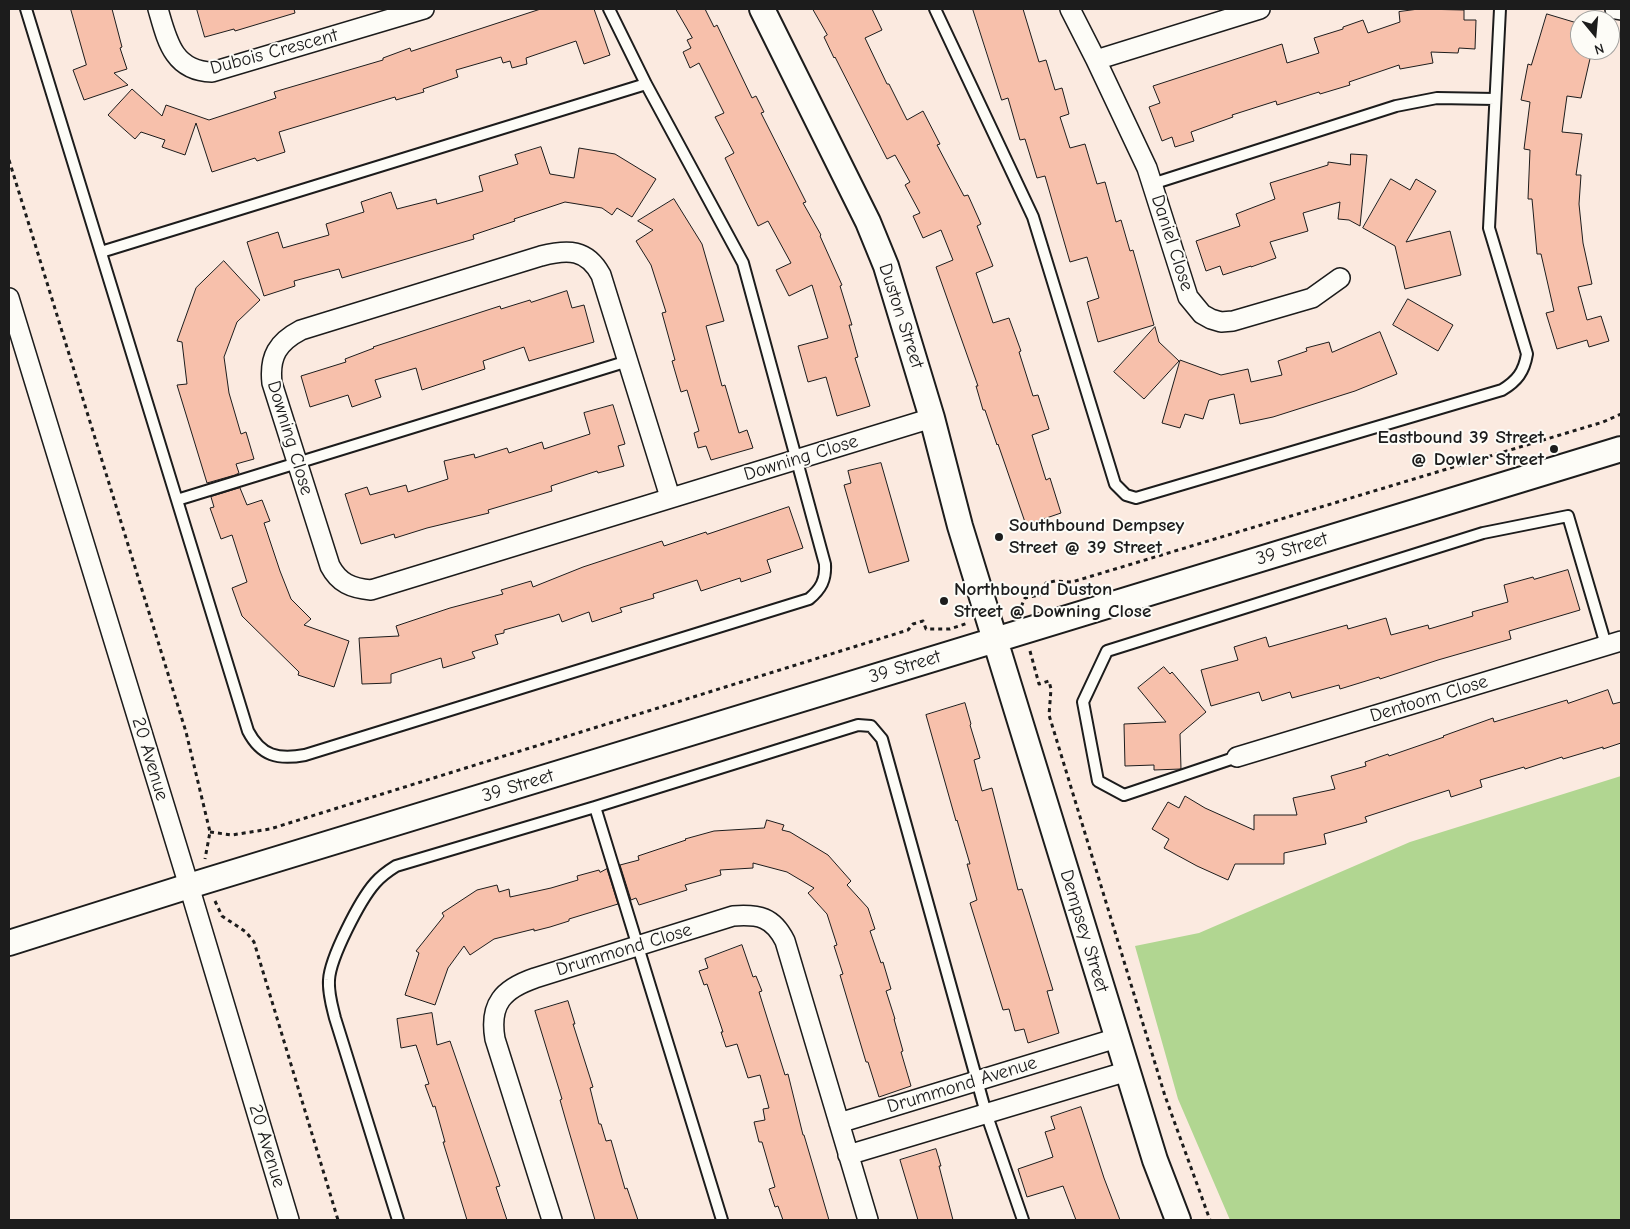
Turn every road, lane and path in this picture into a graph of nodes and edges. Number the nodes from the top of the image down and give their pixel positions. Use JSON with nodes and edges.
{"nodes":[{"id":1,"x":26,"y":9,"type":"edge"},
{"id":2,"x":158,"y":9,"type":"edge"},
{"id":3,"x":424,"y":9,"type":"edge"},
{"id":4,"x":609,"y":9,"type":"edge"},
{"id":5,"x":762,"y":9,"type":"edge"},
{"id":6,"x":935,"y":9,"type":"edge"},
{"id":7,"x":1070,"y":9,"type":"edge"},
{"id":8,"x":1260,"y":9,"type":"edge"},
{"id":9,"x":1500,"y":9,"type":"edge"},
{"id":10,"x":1616,"y":9,"type":"edge"},
{"id":11,"x":1621,"y":10,"type":"edge"},
{"id":12,"x":1096,"y":60,"type":"junction"},
{"id":13,"x":646,"y":84,"type":"junction"},
{"id":14,"x":1495,"y":99,"type":"junction"},
{"id":15,"x":9,"y":160,"type":"edge"},
{"id":16,"x":1152,"y":184,"type":"junction"},
{"id":17,"x":101,"y":252,"type":"junction"},
{"id":18,"x":1340,"y":278,"type":"dead end"},
{"id":19,"x":9,"y":298,"type":"edge"},
{"id":20,"x":628,"y":361,"type":"junction"},
{"id":21,"x":1621,"y":414,"type":"edge"},
{"id":22,"x":932,"y":418,"type":"junction"},
{"id":23,"x":1621,"y":449,"type":"edge"},
{"id":24,"x":797,"y":459,"type":"junction"},
{"id":25,"x":298,"y":463,"type":"junction"},
{"id":26,"x":670,"y":497,"type":"junction"},
{"id":27,"x":178,"y":500,"type":"junction"},
{"id":28,"x":1023,"y":603,"type":"dead end"},
{"id":29,"x":950,"y":628,"type":"dead end"},
{"id":30,"x":994,"y":640,"type":"junction"},
{"id":31,"x":1614,"y":643,"type":"edge"},
{"id":32,"x":1031,"y":656,"type":"dead end"},
{"id":33,"x":1237,"y":757,"type":"joint"},
{"id":34,"x":595,"y":807,"type":"junction"},
{"id":35,"x":210,"y":832,"type":"junction"},
{"id":36,"x":199,"y":883,"type":"junction"},
{"id":37,"x":9,"y":943,"type":"edge"},
{"id":38,"x":638,"y":945,"type":"junction"},
{"id":39,"x":1118,"y":1038,"type":"junction"},
{"id":40,"x":1128,"y":1071,"type":"junction"},
{"id":41,"x":977,"y":1081,"type":"junction"},
{"id":42,"x":986,"y":1113,"type":"junction"},
{"id":43,"x":839,"y":1123,"type":"junction"},
{"id":44,"x":848,"y":1155,"type":"junction"},
{"id":45,"x":289,"y":1220,"type":"edge"},
{"id":46,"x":338,"y":1220,"type":"edge"},
{"id":47,"x":398,"y":1220,"type":"edge"},
{"id":48,"x":552,"y":1220,"type":"edge"},
{"id":49,"x":722,"y":1220,"type":"edge"},
{"id":50,"x":868,"y":1220,"type":"edge"},
{"id":51,"x":1023,"y":1220,"type":"edge"},
{"id":52,"x":1178,"y":1220,"type":"edge"},
{"id":53,"x":1210,"y":1220,"type":"edge"}],
"edges":[{"from":1,"to":17,"type":"lane"},
{"from":2,"to":3,"type":"street","name":"Dubois Crescent"},
{"from":4,"to":13,"type":"lane"},
{"from":5,"to":22,"type":"street","name":"Duston Street"},
{"from":6,"to":14,"type":"lane"},
{"from":7,"to":12,"type":"street","name":"Daniel Close"},
{"from":8,"to":12,"type":"street"},
{"from":9,"to":14,"type":"lane"},
{"from":10,"to":11,"type":"street"},
{"from":12,"to":16,"type":"street","name":"Daniel Close"},
{"from":13,"to":17,"type":"lane"},
{"from":13,"to":24,"type":"lane"},
{"from":14,"to":16,"type":"lane"},
{"from":15,"to":35,"type":"path"},
{"from":16,"to":18,"type":"street","name":"Daniel Close"},
{"from":17,"to":27,"type":"lane"},
{"from":19,"to":36,"type":"street","name":"20 Avenue"},
{"from":20,"to":25,"type":"lane"},
{"from":20,"to":25,"type":"street","name":"Downing Close"},
{"from":20,"to":26,"type":"street","name":"Downing Close"},
{"from":21,"to":28,"type":"path"},
{"from":22,"to":24,"type":"street","name":"Downing Close"},
{"from":22,"to":30,"type":"street","name":"Duston Street"},
{"from":23,"to":30,"type":"street","name":"39 Street"},
{"from":24,"to":26,"type":"street","name":"Downing Close"},
{"from":24,"to":27,"type":"lane"},
{"from":25,"to":26,"type":"street","name":"Downing Close"},
{"from":25,"to":27,"type":"lane"},
{"from":29,"to":35,"type":"path"},
{"from":30,"to":36,"type":"street","name":"39 Street"},
{"from":30,"to":39,"type":"street","name":"Dempsey Street"},
{"from":31,"to":33,"type":"street","name":"Dentoom Close"},
{"from":31,"to":33,"type":"lane"},
{"from":32,"to":53,"type":"path"},
{"from":34,"to":38,"type":"lane"},
{"from":34,"to":41,"type":"lane"},
{"from":34,"to":47,"type":"lane"},
{"from":35,"to":36,"type":"path"},
{"from":36,"to":37,"type":"street","name":"39 Street"},
{"from":36,"to":45,"type":"street","name":"20 Avenue"},
{"from":36,"to":46,"type":"path"},
{"from":38,"to":43,"type":"street","name":"Drummond Close"},
{"from":38,"to":48,"type":"street","name":"Drummond Close"},
{"from":38,"to":49,"type":"lane"},
{"from":39,"to":40,"type":"street","name":"Dempsey Street"},
{"from":39,"to":41,"type":"street","name":"Drummond Avenue"},
{"from":40,"to":42,"type":"street","name":"Drummond Avenue"},
{"from":40,"to":52,"type":"street","name":"Dempsey Street"},
{"from":41,"to":42,"type":"lane"},
{"from":41,"to":43,"type":"street","name":"Drummond Avenue"},
{"from":42,"to":44,"type":"street","name":"Drummond Avenue"},
{"from":42,"to":51,"type":"lane"},
{"from":43,"to":44,"type":"street"},
{"from":44,"to":50,"type":"street"}]}
